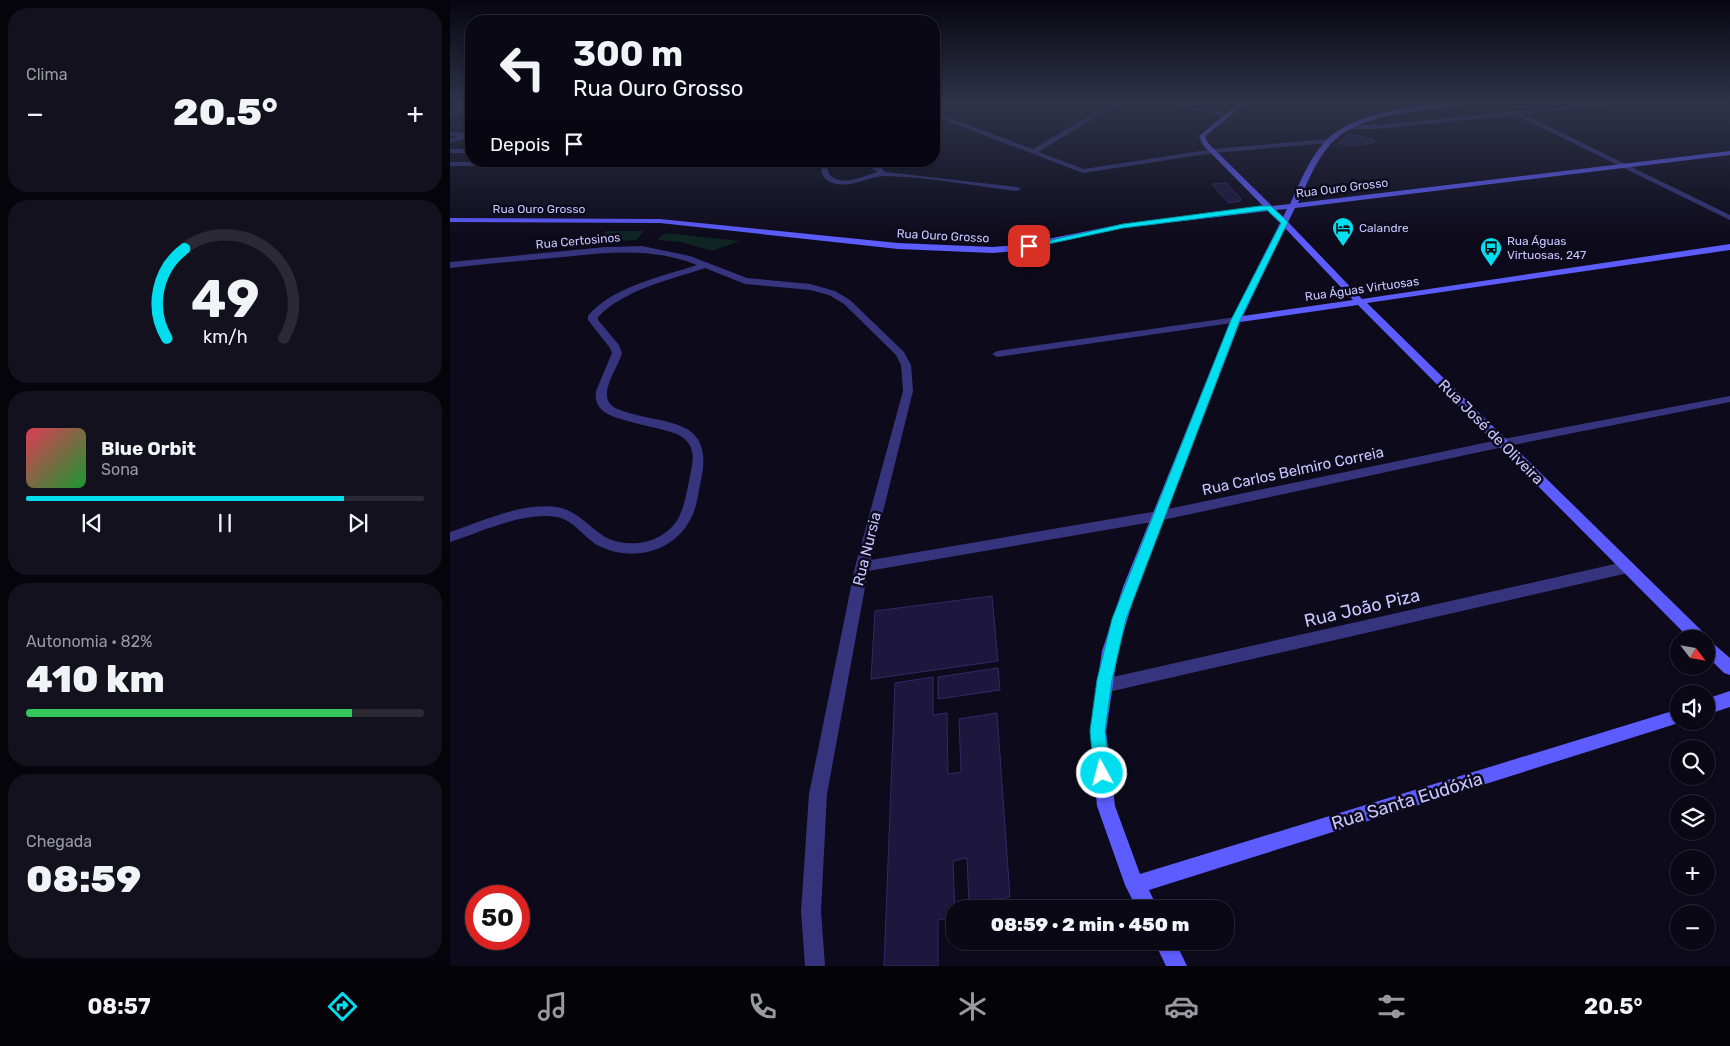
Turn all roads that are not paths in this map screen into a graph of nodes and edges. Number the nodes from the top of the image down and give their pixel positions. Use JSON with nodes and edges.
{"nodes":[{"id":1,"x":1023,"y":148,"type":"edge"},
{"id":2,"x":1040,"y":148,"type":"edge"},
{"id":3,"x":1210,"y":148,"type":"edge"},
{"id":4,"x":1247,"y":148,"type":"edge"},
{"id":5,"x":1324,"y":148,"type":"edge"},
{"id":6,"x":1589,"y":148,"type":"edge"},
{"id":7,"x":450,"y":151,"type":"edge"},
{"id":8,"x":465,"y":151,"type":"edge"},
{"id":9,"x":1213,"y":151,"type":"junction"},
{"id":10,"x":1033,"y":152,"type":"junction"},
{"id":11,"x":1730,"y":153,"type":"edge"},
{"id":12,"x":450,"y":164,"type":"edge"},
{"id":13,"x":465,"y":164,"type":"edge"},
{"id":14,"x":1626,"y":166,"type":"junction"},
{"id":15,"x":824,"y":167,"type":"edge"},
{"id":16,"x":877,"y":167,"type":"edge"},
{"id":17,"x":883,"y":174,"type":"junction"},
{"id":18,"x":1017,"y":189,"type":"dead end"},
{"id":19,"x":1292,"y":205,"type":"junction"},
{"id":20,"x":1269,"y":208,"type":"junction"},
{"id":21,"x":1730,"y":218,"type":"edge"},
{"id":22,"x":450,"y":220,"type":"edge"},
{"id":23,"x":1284,"y":222,"type":"junction"},
{"id":24,"x":1730,"y":247,"type":"edge"},
{"id":25,"x":450,"y":265,"type":"edge"},
{"id":26,"x":707,"y":265,"type":"junction"},
{"id":27,"x":1360,"y":302,"type":"junction"},
{"id":28,"x":1236,"y":320,"type":"junction"},
{"id":29,"x":996,"y":354,"type":"dead end"},
{"id":30,"x":1730,"y":399,"type":"edge"},
{"id":31,"x":1503,"y":443,"type":"junction"},
{"id":32,"x":1158,"y":516,"type":"junction"},
{"id":33,"x":450,"y":537,"type":"edge"},
{"id":34,"x":862,"y":567,"type":"junction"},
{"id":35,"x":1628,"y":567,"type":"junction"},
{"id":36,"x":1691,"y":630,"type":"edge"},
{"id":37,"x":1715,"y":654,"type":"edge"},
{"id":38,"x":1730,"y":668,"type":"edge"},
{"id":39,"x":1104,"y":686,"type":"junction"},
{"id":40,"x":1730,"y":699,"type":"edge"},
{"id":41,"x":1715,"y":704,"type":"edge"},
{"id":42,"x":1670,"y":720,"type":"edge"},
{"id":43,"x":1135,"y":885,"type":"junction"},
{"id":44,"x":1143,"y":900,"type":"edge"},
{"id":45,"x":1169,"y":950,"type":"edge"},
{"id":46,"x":815,"y":966,"type":"edge"},
{"id":47,"x":1177,"y":966,"type":"edge"}],
"edges":[{"from":1,"to":10,"type":"street"},
{"from":2,"to":10,"type":"street"},
{"from":3,"to":9,"type":"street"},
{"from":4,"to":9,"type":"street"},
{"from":5,"to":19,"type":"street"},
{"from":6,"to":14,"type":"street"},
{"from":7,"to":8,"type":"street"},
{"from":9,"to":10,"type":"street"},
{"from":9,"to":20,"type":"street","name":"Rua José de Oliveira"},
{"from":11,"to":14,"type":"street","name":"Rua Ouro Grosso"},
{"from":12,"to":13,"type":"street"},
{"from":14,"to":19,"type":"street","name":"Rua Ouro Grosso"},
{"from":14,"to":21,"type":"street"},
{"from":15,"to":17,"type":"street"},
{"from":16,"to":17,"type":"street"},
{"from":17,"to":18,"type":"street"},
{"from":19,"to":20,"type":"street","name":"Rua Ouro Grosso"},
{"from":19,"to":23,"type":"street"},
{"from":20,"to":22,"type":"street","name":"Rua Ouro Grosso"},
{"from":20,"to":23,"type":"street","name":"Rua José de Oliveira"},
{"from":23,"to":27,"type":"street","name":"Rua José de Oliveira"},
{"from":23,"to":28,"type":"street"},
{"from":24,"to":27,"type":"street","name":"Rua Águas Virtuosas"},
{"from":25,"to":26,"type":"street","name":"Rua Certosinos"},
{"from":26,"to":33,"type":"street"},
{"from":26,"to":34,"type":"street","name":"Rua Nursia"},
{"from":27,"to":28,"type":"street","name":"Rua Águas Virtuosas"},
{"from":27,"to":31,"type":"street","name":"Rua José de Oliveira"},
{"from":28,"to":29,"type":"street","name":"Rua Águas Virtuosas"},
{"from":28,"to":32,"type":"street"},
{"from":30,"to":31,"type":"street","name":"Rua Carlos Belmiro Correia"},
{"from":31,"to":32,"type":"street","name":"Rua Carlos Belmiro Correia"},
{"from":31,"to":35,"type":"street","name":"Rua José de Oliveira"},
{"from":32,"to":34,"type":"street","name":"Rua Carlos Belmiro Correia"},
{"from":32,"to":39,"type":"street"},
{"from":34,"to":46,"type":"street","name":"Rua Nursia"},
{"from":35,"to":36,"type":"street","name":"Rua José de Oliveira"},
{"from":35,"to":39,"type":"street","name":"Rua João Piza"},
{"from":37,"to":38,"type":"street"},
{"from":39,"to":43,"type":"street"},
{"from":40,"to":41,"type":"street"},
{"from":42,"to":43,"type":"street","name":"Rua Santa Eudóxia"},
{"from":43,"to":44,"type":"street"},
{"from":45,"to":47,"type":"street"}]}
